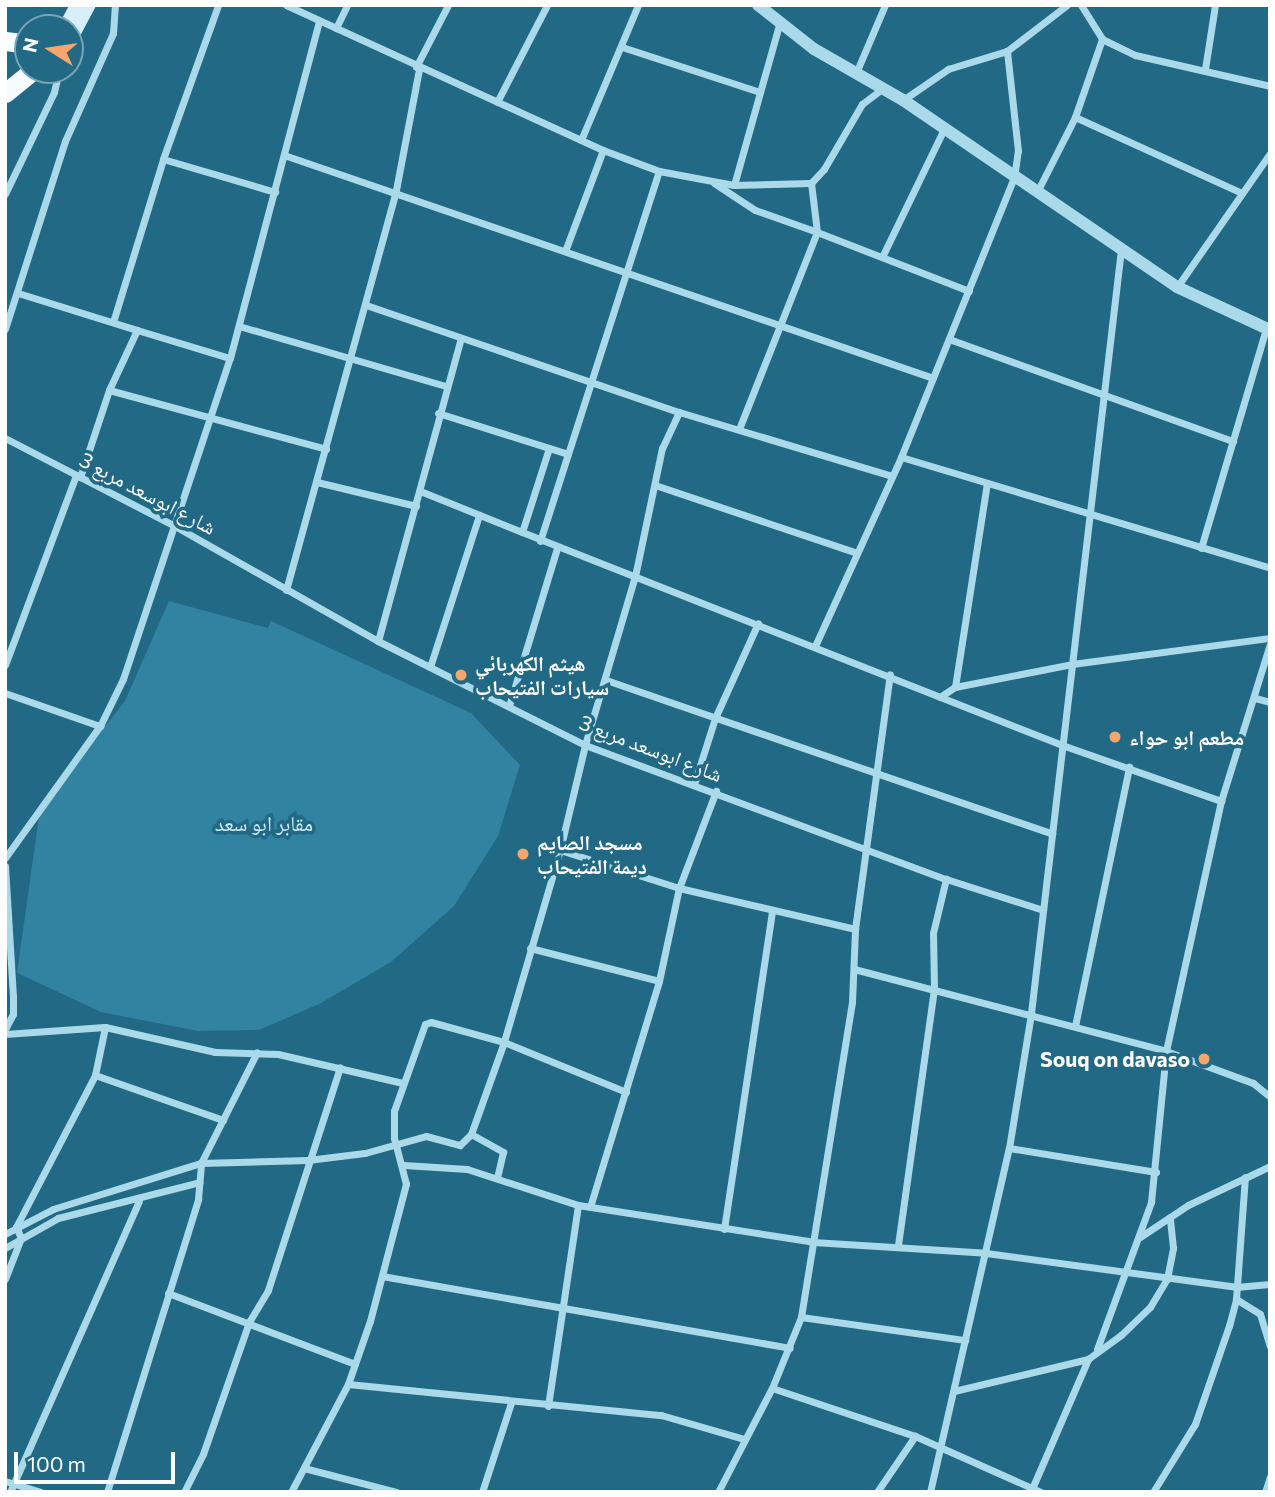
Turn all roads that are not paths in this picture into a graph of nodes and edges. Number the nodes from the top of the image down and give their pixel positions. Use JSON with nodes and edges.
{"nodes":[{"id":1,"x":115,"y":5,"type":"edge"},
{"id":2,"x":218,"y":5,"type":"edge"},
{"id":3,"x":286,"y":5,"type":"edge"},
{"id":4,"x":347,"y":5,"type":"edge"},
{"id":5,"x":448,"y":5,"type":"edge"},
{"id":6,"x":547,"y":5,"type":"edge"},
{"id":7,"x":638,"y":5,"type":"edge"},
{"id":8,"x":758,"y":5,"type":"edge"},
{"id":9,"x":885,"y":5,"type":"edge"},
{"id":10,"x":1068,"y":5,"type":"edge"},
{"id":11,"x":1081,"y":5,"type":"edge"},
{"id":12,"x":1215,"y":5,"type":"edge"},
{"id":13,"x":319,"y":21,"type":"junction"},
{"id":14,"x":779,"y":24,"type":"junction"},
{"id":15,"x":336,"y":28,"type":"junction"},
{"id":16,"x":1102,"y":39,"type":"junction"},
{"id":17,"x":622,"y":47,"type":"junction"},
{"id":18,"x":1006,"y":51,"type":"junction"},
{"id":19,"x":417,"y":68,"type":"junction"},
{"id":20,"x":1205,"y":69,"type":"junction"},
{"id":21,"x":856,"y":74,"type":"junction"},
{"id":22,"x":56,"y":84,"type":"edge"},
{"id":23,"x":1270,"y":86,"type":"edge"},
{"id":24,"x":882,"y":89,"type":"junction"},
{"id":25,"x":760,"y":92,"type":"junction"},
{"id":26,"x":903,"y":100,"type":"junction"},
{"id":27,"x":497,"y":102,"type":"junction"},
{"id":28,"x":1075,"y":117,"type":"junction"},
{"id":29,"x":944,"y":129,"type":"junction"},
{"id":30,"x":581,"y":141,"type":"junction"},
{"id":31,"x":603,"y":150,"type":"junction"},
{"id":32,"x":1270,"y":153,"type":"edge"},
{"id":33,"x":284,"y":155,"type":"junction"},
{"id":34,"x":163,"y":159,"type":"junction"},
{"id":35,"x":659,"y":171,"type":"junction"},
{"id":36,"x":1014,"y":178,"type":"junction"},
{"id":37,"x":713,"y":182,"type":"junction"},
{"id":38,"x":811,"y":183,"type":"junction"},
{"id":39,"x":734,"y":185,"type":"junction"},
{"id":40,"x":275,"y":192,"type":"junction"},
{"id":41,"x":1036,"y":193,"type":"junction"},
{"id":42,"x":1242,"y":193,"type":"junction"},
{"id":43,"x":5,"y":194,"type":"edge"},
{"id":44,"x":395,"y":195,"type":"junction"},
{"id":45,"x":817,"y":232,"type":"junction"},
{"id":46,"x":1121,"y":249,"type":"junction"},
{"id":47,"x":565,"y":251,"type":"junction"},
{"id":48,"x":882,"y":257,"type":"junction"},
{"id":49,"x":626,"y":275,"type":"junction"},
{"id":50,"x":1177,"y":287,"type":"junction"},
{"id":51,"x":969,"y":291,"type":"junction"},
{"id":52,"x":18,"y":293,"type":"junction"},
{"id":53,"x":366,"y":305,"type":"junction"},
{"id":54,"x":113,"y":322,"type":"junction"},
{"id":55,"x":239,"y":326,"type":"junction"},
{"id":56,"x":782,"y":328,"type":"junction"},
{"id":57,"x":5,"y":329,"type":"edge"},
{"id":58,"x":1268,"y":329,"type":"edge"},
{"id":59,"x":137,"y":330,"type":"junction"},
{"id":60,"x":461,"y":338,"type":"junction"},
{"id":61,"x":949,"y":339,"type":"junction"},
{"id":62,"x":230,"y":358,"type":"junction"},
{"id":63,"x":351,"y":359,"type":"junction"},
{"id":64,"x":933,"y":378,"type":"junction"},
{"id":65,"x":590,"y":383,"type":"junction"},
{"id":66,"x":446,"y":386,"type":"junction"},
{"id":67,"x":108,"y":390,"type":"junction"},
{"id":68,"x":1104,"y":394,"type":"junction"},
{"id":69,"x":679,"y":412,"type":"junction"},
{"id":70,"x":438,"y":413,"type":"junction"},
{"id":71,"x":212,"y":417,"type":"junction"},
{"id":72,"x":739,"y":429,"type":"junction"},
{"id":73,"x":5,"y":438,"type":"edge"},
{"id":74,"x":1233,"y":440,"type":"junction"},
{"id":75,"x":549,"y":448,"type":"junction"},
{"id":76,"x":326,"y":449,"type":"junction"},
{"id":77,"x":568,"y":454,"type":"junction"},
{"id":78,"x":901,"y":457,"type":"junction"},
{"id":79,"x":78,"y":476,"type":"junction"},
{"id":80,"x":892,"y":476,"type":"junction"},
{"id":81,"x":317,"y":482,"type":"junction"},
{"id":82,"x":987,"y":483,"type":"junction"},
{"id":83,"x":655,"y":485,"type":"junction"},
{"id":84,"x":420,"y":492,"type":"junction"},
{"id":85,"x":416,"y":506,"type":"junction"},
{"id":86,"x":479,"y":515,"type":"junction"},
{"id":87,"x":1089,"y":515,"type":"junction"},
{"id":88,"x":173,"y":525,"type":"junction"},
{"id":89,"x":522,"y":532,"type":"junction"},
{"id":90,"x":540,"y":541,"type":"junction"},
{"id":91,"x":557,"y":548,"type":"junction"},
{"id":92,"x":1201,"y":548,"type":"junction"},
{"id":93,"x":857,"y":553,"type":"junction"},
{"id":94,"x":1270,"y":568,"type":"edge"},
{"id":95,"x":635,"y":576,"type":"junction"},
{"id":96,"x":286,"y":590,"type":"junction"},
{"id":97,"x":758,"y":623,"type":"junction"},
{"id":98,"x":1270,"y":638,"type":"edge"},
{"id":99,"x":378,"y":641,"type":"junction"},
{"id":100,"x":1270,"y":644,"type":"edge"},
{"id":101,"x":815,"y":646,"type":"junction"},
{"id":102,"x":1072,"y":664,"type":"junction"},
{"id":103,"x":5,"y":665,"type":"edge"},
{"id":104,"x":430,"y":667,"type":"junction"},
{"id":105,"x":891,"y":674,"type":"junction"},
{"id":106,"x":606,"y":680,"type":"junction"},
{"id":107,"x":955,"y":687,"type":"junction"},
{"id":108,"x":5,"y":693,"type":"edge"},
{"id":109,"x":940,"y":697,"type":"junction"},
{"id":110,"x":1255,"y":698,"type":"junction"},
{"id":111,"x":1270,"y":702,"type":"edge"},
{"id":112,"x":509,"y":706,"type":"junction"},
{"id":113,"x":715,"y":718,"type":"junction"},
{"id":114,"x":100,"y":726,"type":"junction"},
{"id":115,"x":585,"y":745,"type":"junction"},
{"id":116,"x":1062,"y":745,"type":"junction"},
{"id":117,"x":1129,"y":767,"type":"junction"},
{"id":118,"x":880,"y":776,"type":"junction"},
{"id":119,"x":694,"y":784,"type":"junction"},
{"id":120,"x":716,"y":792,"type":"junction"},
{"id":121,"x":1221,"y":802,"type":"junction"},
{"id":122,"x":1052,"y":834,"type":"junction"},
{"id":123,"x":561,"y":850,"type":"junction"},
{"id":124,"x":869,"y":851,"type":"junction"},
{"id":125,"x":5,"y":858,"type":"edge"},
{"id":126,"x":5,"y":866,"type":"edge"},
{"id":127,"x":946,"y":879,"type":"junction"},
{"id":128,"x":679,"y":888,"type":"junction"},
{"id":129,"x":1043,"y":910,"type":"junction"},
{"id":130,"x":772,"y":911,"type":"junction"},
{"id":131,"x":855,"y":929,"type":"junction"},
{"id":132,"x":530,"y":948,"type":"junction"},
{"id":133,"x":854,"y":969,"type":"junction"},
{"id":134,"x":659,"y":981,"type":"junction"},
{"id":135,"x":934,"y":989,"type":"junction"},
{"id":136,"x":1031,"y":1013,"type":"junction"},
{"id":137,"x":1076,"y":1026,"type":"junction"},
{"id":138,"x":105,"y":1027,"type":"junction"},
{"id":139,"x":5,"y":1029,"type":"edge"},
{"id":140,"x":5,"y":1034,"type":"edge"},
{"id":141,"x":504,"y":1042,"type":"junction"},
{"id":142,"x":1166,"y":1051,"type":"junction"},
{"id":143,"x":257,"y":1052,"type":"junction"},
{"id":144,"x":340,"y":1067,"type":"junction"},
{"id":145,"x":95,"y":1075,"type":"junction"},
{"id":146,"x":403,"y":1083,"type":"junction"},
{"id":147,"x":626,"y":1093,"type":"junction"},
{"id":148,"x":1270,"y":1097,"type":"edge"},
{"id":149,"x":223,"y":1120,"type":"junction"},
{"id":150,"x":471,"y":1134,"type":"junction"},
{"id":151,"x":396,"y":1146,"type":"junction"},
{"id":152,"x":1009,"y":1148,"type":"junction"},
{"id":153,"x":308,"y":1160,"type":"junction"},
{"id":154,"x":201,"y":1163,"type":"junction"},
{"id":155,"x":404,"y":1165,"type":"junction"},
{"id":156,"x":1270,"y":1166,"type":"edge"},
{"id":157,"x":1156,"y":1172,"type":"junction"},
{"id":158,"x":498,"y":1177,"type":"junction"},
{"id":159,"x":1245,"y":1177,"type":"junction"},
{"id":160,"x":200,"y":1182,"type":"junction"},
{"id":161,"x":139,"y":1201,"type":"junction"},
{"id":162,"x":578,"y":1205,"type":"junction"},
{"id":163,"x":590,"y":1207,"type":"junction"},
{"id":164,"x":1170,"y":1217,"type":"junction"},
{"id":165,"x":16,"y":1227,"type":"junction"},
{"id":166,"x":724,"y":1229,"type":"junction"},
{"id":167,"x":5,"y":1234,"type":"edge"},
{"id":168,"x":1140,"y":1237,"type":"junction"},
{"id":169,"x":21,"y":1238,"type":"junction"},
{"id":170,"x":813,"y":1242,"type":"junction"},
{"id":171,"x":898,"y":1245,"type":"junction"},
{"id":172,"x":5,"y":1248,"type":"edge"},
{"id":173,"x":986,"y":1253,"type":"junction"},
{"id":174,"x":1124,"y":1269,"type":"junction"},
{"id":175,"x":382,"y":1276,"type":"junction"},
{"id":176,"x":5,"y":1279,"type":"edge"},
{"id":177,"x":1167,"y":1279,"type":"junction"},
{"id":178,"x":1270,"y":1284,"type":"edge"},
{"id":179,"x":1236,"y":1287,"type":"junction"},
{"id":180,"x":168,"y":1293,"type":"junction"},
{"id":181,"x":1236,"y":1299,"type":"junction"},
{"id":182,"x":562,"y":1307,"type":"junction"},
{"id":183,"x":801,"y":1317,"type":"junction"},
{"id":184,"x":249,"y":1322,"type":"junction"},
{"id":185,"x":965,"y":1340,"type":"junction"},
{"id":186,"x":1270,"y":1347,"type":"edge"},
{"id":187,"x":790,"y":1348,"type":"junction"},
{"id":188,"x":1097,"y":1349,"type":"junction"},
{"id":189,"x":1088,"y":1359,"type":"junction"},
{"id":190,"x":355,"y":1364,"type":"junction"},
{"id":191,"x":348,"y":1384,"type":"junction"},
{"id":192,"x":772,"y":1388,"type":"junction"},
{"id":193,"x":954,"y":1391,"type":"junction"},
{"id":194,"x":511,"y":1403,"type":"junction"},
{"id":195,"x":548,"y":1406,"type":"junction"},
{"id":196,"x":915,"y":1436,"type":"junction"},
{"id":197,"x":744,"y":1439,"type":"junction"},
{"id":198,"x":939,"y":1446,"type":"junction"},
{"id":199,"x":304,"y":1468,"type":"junction"},
{"id":200,"x":1270,"y":1477,"type":"edge"},
{"id":201,"x":10,"y":1486,"type":"edge"},
{"id":202,"x":1031,"y":1489,"type":"edge"},
{"id":203,"x":40,"y":1492,"type":"edge"},
{"id":204,"x":107,"y":1492,"type":"edge"},
{"id":205,"x":184,"y":1492,"type":"edge"},
{"id":206,"x":291,"y":1492,"type":"edge"},
{"id":207,"x":396,"y":1492,"type":"edge"},
{"id":208,"x":482,"y":1492,"type":"edge"},
{"id":209,"x":718,"y":1492,"type":"edge"},
{"id":210,"x":877,"y":1492,"type":"edge"},
{"id":211,"x":930,"y":1492,"type":"edge"},
{"id":212,"x":1041,"y":1492,"type":"edge"},
{"id":213,"x":1153,"y":1492,"type":"edge"},
{"id":214,"x":1265,"y":1492,"type":"edge"}],
"edges":[{"from":1,"to":52,"type":"street"},
{"from":2,"to":34,"type":"street"},
{"from":3,"to":13,"type":"street"},
{"from":4,"to":15,"type":"street"},
{"from":5,"to":19,"type":"street"},
{"from":6,"to":27,"type":"street"},
{"from":7,"to":17,"type":"street"},
{"from":8,"to":14,"type":"street"},
{"from":9,"to":21,"type":"street"},
{"from":10,"to":18,"type":"street"},
{"from":11,"to":16,"type":"street"},
{"from":12,"to":20,"type":"street"},
{"from":13,"to":15,"type":"street"},
{"from":13,"to":33,"type":"street"},
{"from":14,"to":21,"type":"street"},
{"from":14,"to":25,"type":"street"},
{"from":15,"to":19,"type":"street"},
{"from":16,"to":20,"type":"street"},
{"from":16,"to":28,"type":"street"},
{"from":17,"to":25,"type":"street"},
{"from":17,"to":30,"type":"street"},
{"from":18,"to":26,"type":"street"},
{"from":18,"to":36,"type":"street"},
{"from":19,"to":27,"type":"street"},
{"from":19,"to":44,"type":"street"},
{"from":20,"to":23,"type":"street"},
{"from":21,"to":24,"type":"street"},
{"from":22,"to":43,"type":"street"},
{"from":24,"to":26,"type":"street"},
{"from":24,"to":38,"type":"street"},
{"from":25,"to":39,"type":"street"},
{"from":26,"to":29,"type":"street"},
{"from":27,"to":30,"type":"street"},
{"from":28,"to":41,"type":"street"},
{"from":28,"to":42,"type":"street"},
{"from":29,"to":36,"type":"street"},
{"from":29,"to":48,"type":"street"},
{"from":30,"to":31,"type":"street"},
{"from":31,"to":35,"type":"street"},
{"from":31,"to":47,"type":"street"},
{"from":32,"to":42,"type":"street"},
{"from":33,"to":40,"type":"street"},
{"from":33,"to":44,"type":"street"},
{"from":34,"to":40,"type":"street"},
{"from":34,"to":54,"type":"street"},
{"from":35,"to":37,"type":"street"},
{"from":35,"to":49,"type":"street"},
{"from":36,"to":41,"type":"street"},
{"from":36,"to":51,"type":"street"},
{"from":37,"to":39,"type":"street"},
{"from":37,"to":45,"type":"street"},
{"from":38,"to":39,"type":"street"},
{"from":38,"to":45,"type":"street"},
{"from":40,"to":55,"type":"street"},
{"from":41,"to":46,"type":"street"},
{"from":42,"to":50,"type":"street"},
{"from":44,"to":47,"type":"street"},
{"from":44,"to":53,"type":"street"},
{"from":45,"to":48,"type":"street"},
{"from":45,"to":56,"type":"street"},
{"from":46,"to":50,"type":"street"},
{"from":46,"to":68,"type":"street"},
{"from":47,"to":49,"type":"street"},
{"from":48,"to":51,"type":"street"},
{"from":49,"to":56,"type":"street"},
{"from":49,"to":65,"type":"street"},
{"from":50,"to":58,"type":"street"},
{"from":51,"to":61,"type":"street"},
{"from":52,"to":54,"type":"street"},
{"from":52,"to":57,"type":"street"},
{"from":53,"to":60,"type":"street"},
{"from":53,"to":63,"type":"street"},
{"from":54,"to":59,"type":"street"},
{"from":55,"to":62,"type":"street"},
{"from":55,"to":63,"type":"street"},
{"from":56,"to":64,"type":"street"},
{"from":56,"to":72,"type":"street"},
{"from":58,"to":74,"type":"street"},
{"from":59,"to":62,"type":"street"},
{"from":59,"to":67,"type":"street"},
{"from":60,"to":65,"type":"street"},
{"from":60,"to":66,"type":"street"},
{"from":61,"to":64,"type":"street"},
{"from":61,"to":68,"type":"street"},
{"from":62,"to":71,"type":"street"},
{"from":63,"to":66,"type":"street"},
{"from":63,"to":76,"type":"street"},
{"from":64,"to":78,"type":"street"},
{"from":65,"to":69,"type":"street"},
{"from":65,"to":77,"type":"street"},
{"from":66,"to":70,"type":"street"},
{"from":67,"to":71,"type":"street"},
{"from":67,"to":79,"type":"street"},
{"from":68,"to":74,"type":"street"},
{"from":68,"to":87,"type":"street"},
{"from":69,"to":72,"type":"street"},
{"from":69,"to":83,"type":"street"},
{"from":70,"to":75,"type":"street"},
{"from":70,"to":84,"type":"street"},
{"from":71,"to":76,"type":"street"},
{"from":71,"to":88,"type":"street"},
{"from":72,"to":80,"type":"street"},
{"from":73,"to":79,"type":"street","name":"شارع ابوسعد مربع 3"},
{"from":74,"to":92,"type":"street"},
{"from":75,"to":77,"type":"street"},
{"from":75,"to":89,"type":"street"},
{"from":76,"to":81,"type":"street"},
{"from":77,"to":90,"type":"street"},
{"from":78,"to":80,"type":"street"},
{"from":78,"to":82,"type":"street"},
{"from":79,"to":88,"type":"street","name":"شارع ابوسعد مربع 3"},
{"from":79,"to":103,"type":"street"},
{"from":80,"to":93,"type":"street"},
{"from":81,"to":85,"type":"street"},
{"from":81,"to":96,"type":"street"},
{"from":82,"to":87,"type":"street"},
{"from":82,"to":107,"type":"street"},
{"from":83,"to":93,"type":"street"},
{"from":83,"to":95,"type":"street"},
{"from":84,"to":85,"type":"street"},
{"from":84,"to":86,"type":"street"},
{"from":85,"to":99,"type":"street"},
{"from":86,"to":89,"type":"street"},
{"from":86,"to":104,"type":"street"},
{"from":87,"to":92,"type":"street"},
{"from":87,"to":102,"type":"street"},
{"from":88,"to":96,"type":"street","name":"شارع ابوسعد مربع 3"},
{"from":88,"to":114,"type":"street"},
{"from":89,"to":90,"type":"street"},
{"from":90,"to":91,"type":"street"},
{"from":91,"to":95,"type":"street"},
{"from":91,"to":112,"type":"street"},
{"from":92,"to":94,"type":"street"},
{"from":93,"to":101,"type":"street"},
{"from":95,"to":97,"type":"street"},
{"from":95,"to":106,"type":"street"},
{"from":96,"to":99,"type":"street","name":"شارع ابوسعد مربع 3"},
{"from":97,"to":101,"type":"street"},
{"from":97,"to":113,"type":"street"},
{"from":98,"to":102,"type":"street"},
{"from":99,"to":104,"type":"street","name":"شارع ابوسعد مربع 3"},
{"from":100,"to":110,"type":"street"},
{"from":101,"to":105,"type":"street"},
{"from":102,"to":107,"type":"street"},
{"from":102,"to":116,"type":"street"},
{"from":104,"to":112,"type":"street","name":"شارع ابوسعد مربع 3"},
{"from":105,"to":109,"type":"street"},
{"from":105,"to":118,"type":"street"},
{"from":106,"to":113,"type":"street"},
{"from":106,"to":115,"type":"street"},
{"from":107,"to":109,"type":"street"},
{"from":108,"to":114,"type":"street"},
{"from":109,"to":116,"type":"street"},
{"from":110,"to":111,"type":"street"},
{"from":110,"to":121,"type":"street"},
{"from":112,"to":115,"type":"street","name":"شارع ابوسعد مربع 3"},
{"from":113,"to":118,"type":"street"},
{"from":113,"to":119,"type":"street"},
{"from":114,"to":125,"type":"street"},
{"from":115,"to":119,"type":"street","name":"شارع ابوسعد مربع 3"},
{"from":115,"to":123,"type":"street"},
{"from":116,"to":117,"type":"street"},
{"from":116,"to":122,"type":"street"},
{"from":117,"to":121,"type":"street"},
{"from":117,"to":137,"type":"street"},
{"from":118,"to":122,"type":"street"},
{"from":118,"to":124,"type":"street"},
{"from":119,"to":120,"type":"street","name":"شارع ابوسعد مربع 3"},
{"from":120,"to":124,"type":"street","name":"شارع ابوسعد مربع 3"},
{"from":120,"to":128,"type":"street"},
{"from":121,"to":142,"type":"street"},
{"from":122,"to":129,"type":"street"},
{"from":123,"to":128,"type":"street"},
{"from":123,"to":132,"type":"street"},
{"from":124,"to":127,"type":"street","name":"شارع ابوسعد مربع 3"},
{"from":124,"to":131,"type":"street"},
{"from":126,"to":139,"type":"street"},
{"from":127,"to":129,"type":"street","name":"شارع ابوسعد مربع 3"},
{"from":127,"to":135,"type":"street"},
{"from":128,"to":130,"type":"street"},
{"from":128,"to":134,"type":"street"},
{"from":129,"to":136,"type":"street"},
{"from":130,"to":131,"type":"street"},
{"from":130,"to":166,"type":"street"},
{"from":131,"to":133,"type":"street"},
{"from":132,"to":134,"type":"street"},
{"from":132,"to":141,"type":"street"},
{"from":133,"to":135,"type":"street"},
{"from":133,"to":170,"type":"street"},
{"from":134,"to":147,"type":"street"},
{"from":135,"to":136,"type":"street"},
{"from":135,"to":171,"type":"street"},
{"from":136,"to":137,"type":"street"},
{"from":136,"to":152,"type":"street"},
{"from":137,"to":142,"type":"street"},
{"from":138,"to":140,"type":"street"},
{"from":138,"to":143,"type":"street"},
{"from":138,"to":145,"type":"street"},
{"from":141,"to":146,"type":"street"},
{"from":141,"to":147,"type":"street"},
{"from":141,"to":150,"type":"street"},
{"from":142,"to":148,"type":"street"},
{"from":142,"to":157,"type":"street"},
{"from":143,"to":144,"type":"street"},
{"from":143,"to":149,"type":"street"},
{"from":144,"to":146,"type":"street"},
{"from":144,"to":153,"type":"street"},
{"from":145,"to":149,"type":"street"},
{"from":145,"to":165,"type":"street"},
{"from":146,"to":151,"type":"street"},
{"from":147,"to":163,"type":"street"},
{"from":149,"to":154,"type":"street"},
{"from":150,"to":151,"type":"street"},
{"from":150,"to":158,"type":"street"},
{"from":151,"to":153,"type":"street"},
{"from":151,"to":155,"type":"street"},
{"from":152,"to":157,"type":"street"},
{"from":152,"to":173,"type":"street"},
{"from":153,"to":154,"type":"street"},
{"from":153,"to":184,"type":"street"},
{"from":154,"to":160,"type":"street"},
{"from":154,"to":165,"type":"street"},
{"from":155,"to":158,"type":"street"},
{"from":155,"to":175,"type":"street"},
{"from":156,"to":159,"type":"street"},
{"from":157,"to":168,"type":"street"},
{"from":158,"to":162,"type":"street"},
{"from":159,"to":164,"type":"street"},
{"from":159,"to":179,"type":"street"},
{"from":160,"to":161,"type":"street"},
{"from":160,"to":180,"type":"street"},
{"from":161,"to":169,"type":"street"},
{"from":161,"to":201,"type":"street"},
{"from":162,"to":163,"type":"street"},
{"from":162,"to":182,"type":"street"},
{"from":163,"to":166,"type":"street"},
{"from":164,"to":168,"type":"street"},
{"from":164,"to":177,"type":"street"},
{"from":165,"to":167,"type":"street"},
{"from":165,"to":169,"type":"street"},
{"from":166,"to":170,"type":"street"},
{"from":168,"to":174,"type":"street"},
{"from":169,"to":172,"type":"street"},
{"from":169,"to":176,"type":"street"},
{"from":170,"to":171,"type":"street"},
{"from":170,"to":183,"type":"street"},
{"from":171,"to":173,"type":"street"},
{"from":173,"to":174,"type":"street"},
{"from":173,"to":185,"type":"street"},
{"from":174,"to":177,"type":"street"},
{"from":174,"to":188,"type":"street"},
{"from":175,"to":182,"type":"street"},
{"from":175,"to":190,"type":"street"},
{"from":177,"to":179,"type":"street"},
{"from":177,"to":188,"type":"street"},
{"from":178,"to":179,"type":"street"},
{"from":179,"to":181,"type":"street"},
{"from":180,"to":184,"type":"street"},
{"from":180,"to":204,"type":"street"},
{"from":181,"to":186,"type":"street"},
{"from":181,"to":213,"type":"street"},
{"from":182,"to":187,"type":"street"},
{"from":182,"to":195,"type":"street"},
{"from":183,"to":185,"type":"street"},
{"from":183,"to":187,"type":"street"},
{"from":184,"to":190,"type":"street"},
{"from":184,"to":205,"type":"street"},
{"from":185,"to":193,"type":"street"},
{"from":187,"to":192,"type":"street"},
{"from":188,"to":189,"type":"street"},
{"from":189,"to":193,"type":"street"},
{"from":189,"to":202,"type":"street"},
{"from":190,"to":191,"type":"street"},
{"from":191,"to":194,"type":"street"},
{"from":191,"to":199,"type":"street"},
{"from":192,"to":196,"type":"street"},
{"from":192,"to":197,"type":"street"},
{"from":193,"to":198,"type":"street"},
{"from":194,"to":195,"type":"street"},
{"from":194,"to":208,"type":"street"},
{"from":195,"to":197,"type":"street"},
{"from":196,"to":198,"type":"street"},
{"from":196,"to":210,"type":"street"},
{"from":197,"to":209,"type":"street"},
{"from":198,"to":202,"type":"street"},
{"from":198,"to":211,"type":"street"},
{"from":199,"to":206,"type":"street"},
{"from":199,"to":207,"type":"street"},
{"from":200,"to":214,"type":"street"},
{"from":201,"to":203,"type":"street"},
{"from":202,"to":212,"type":"street"}]}
